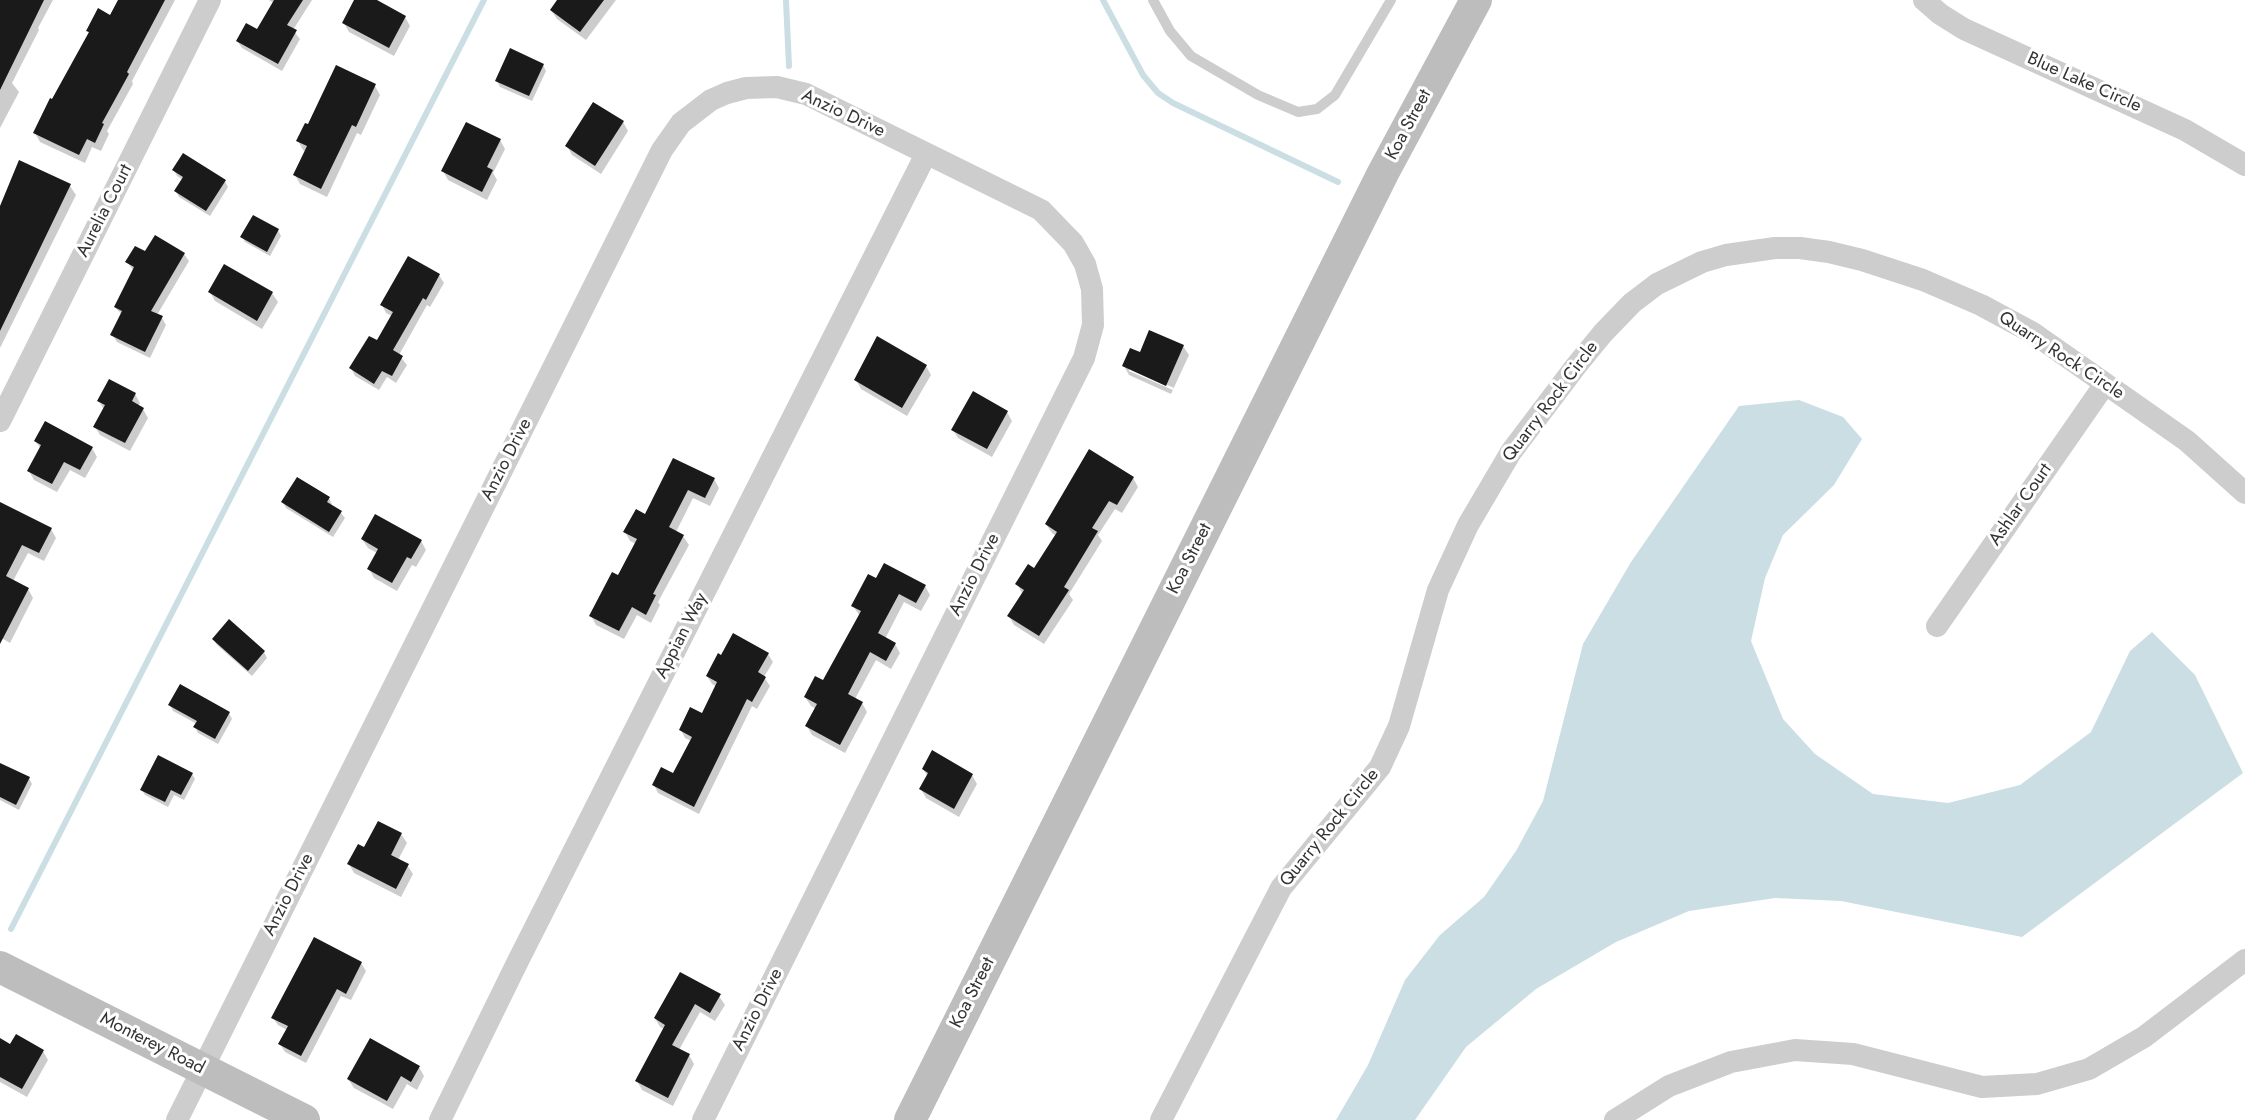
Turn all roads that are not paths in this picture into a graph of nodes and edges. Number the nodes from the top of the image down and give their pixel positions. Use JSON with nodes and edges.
{"nodes":[{"id":1,"x":210,"y":0,"type":"edge"},
{"id":2,"x":1153,"y":0,"type":"edge"},
{"id":3,"x":1391,"y":0,"type":"edge"},
{"id":4,"x":1476,"y":0,"type":"edge"},
{"id":5,"x":1924,"y":0,"type":"edge"},
{"id":6,"x":926,"y":153,"type":"junction"},
{"id":7,"x":2245,"y":165,"type":"edge"},
{"id":8,"x":2105,"y":384,"type":"junction"},
{"id":9,"x":0,"y":421,"type":"edge"},
{"id":10,"x":2245,"y":493,"type":"edge"},
{"id":11,"x":1938,"y":626,"type":"dead end"},
{"id":12,"x":2245,"y":960,"type":"edge"},
{"id":13,"x":0,"y":967,"type":"edge"},
{"id":14,"x":202,"y":1069,"type":"junction"},
{"id":15,"x":1624,"y":1117,"type":"edge"},
{"id":16,"x":177,"y":1120,"type":"edge"},
{"id":17,"x":304,"y":1120,"type":"edge"},
{"id":18,"x":440,"y":1120,"type":"edge"},
{"id":19,"x":703,"y":1120,"type":"edge"},
{"id":20,"x":910,"y":1120,"type":"edge"},
{"id":21,"x":1161,"y":1120,"type":"edge"}],
"edges":[{"from":1,"to":9,"type":"street","name":"Aurelia Court"},
{"from":2,"to":3,"type":"lane"},
{"from":4,"to":20,"type":"main road","name":"Koa Street"},
{"from":5,"to":7,"type":"street","name":"Blue Lake Circle"},
{"from":6,"to":14,"type":"street","name":"Anzio Drive"},
{"from":6,"to":18,"type":"street","name":"Appian Way"},
{"from":6,"to":19,"type":"street","name":"Anzio Drive"},
{"from":8,"to":10,"type":"street","name":"Quarry Rock Circle"},
{"from":8,"to":11,"type":"street","name":"Ashlar Court"},
{"from":8,"to":21,"type":"street","name":"Quarry Rock Circle"},
{"from":12,"to":15,"type":"street"},
{"from":13,"to":14,"type":"main road","name":"Monterey Road"},
{"from":14,"to":16,"type":"street","name":"Anzio Drive"},
{"from":14,"to":17,"type":"main road","name":"Monterey Road"}]}
